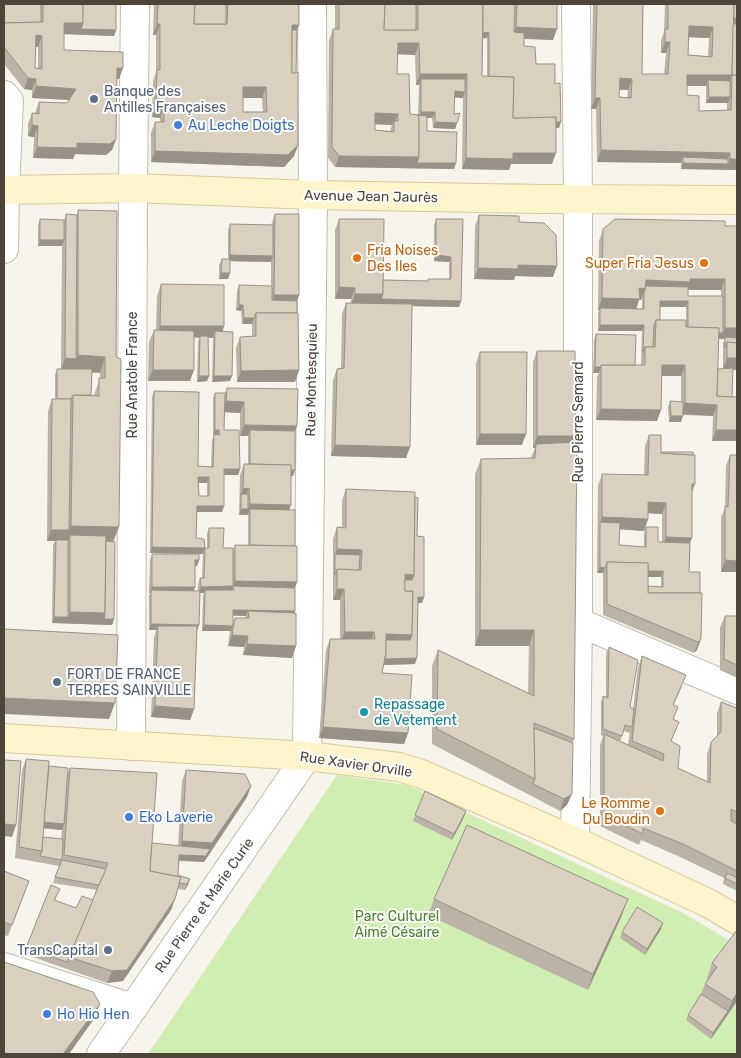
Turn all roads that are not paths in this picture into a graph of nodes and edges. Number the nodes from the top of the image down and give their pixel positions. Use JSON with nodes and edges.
{"nodes":[{"id":1,"x":135,"y":4,"type":"edge"},
{"id":2,"x":312,"y":4,"type":"edge"},
{"id":3,"x":576,"y":4,"type":"edge"},
{"id":4,"x":4,"y":95,"type":"edge"},
{"id":5,"x":133,"y":188,"type":"junction"},
{"id":6,"x":4,"y":190,"type":"edge"},
{"id":7,"x":313,"y":195,"type":"junction"},
{"id":8,"x":578,"y":198,"type":"junction"},
{"id":9,"x":737,"y":200,"type":"edge"},
{"id":10,"x":4,"y":250,"type":"edge"},
{"id":11,"x":578,"y":622,"type":"junction"},
{"id":12,"x":737,"y":690,"type":"edge"},
{"id":13,"x":4,"y":738,"type":"edge"},
{"id":14,"x":130,"y":746,"type":"junction"},
{"id":15,"x":307,"y":756,"type":"junction"},
{"id":16,"x":575,"y":841,"type":"junction"},
{"id":17,"x":737,"y":920,"type":"edge"},
{"id":18,"x":4,"y":967,"type":"edge"},
{"id":19,"x":134,"y":1008,"type":"junction"},
{"id":20,"x":101,"y":1054,"type":"edge"}],
"edges":[{"from":1,"to":5,"type":"street","name":"Rue Anatole France"},
{"from":2,"to":7,"type":"street","name":"Rue Montesquieu"},
{"from":3,"to":8,"type":"street","name":"Rue Pierre Semard"},
{"from":4,"to":6,"type":"street"},
{"from":5,"to":6,"type":"main road","name":"Avenue Jean Jaurès"},
{"from":5,"to":7,"type":"main road","name":"Avenue Jean Jaurès"},
{"from":5,"to":14,"type":"street","name":"Rue Anatole France"},
{"from":6,"to":10,"type":"street"},
{"from":7,"to":8,"type":"main road","name":"Avenue Jean Jaurès"},
{"from":7,"to":15,"type":"street","name":"Rue Montesquieu"},
{"from":8,"to":9,"type":"main road","name":"Avenue Jean Jaurès"},
{"from":8,"to":11,"type":"street","name":"Rue Pierre Semard"},
{"from":11,"to":12,"type":"street"},
{"from":11,"to":16,"type":"street","name":"Rue Pierre Semard"},
{"from":13,"to":14,"type":"main road","name":"Rue Xavier Orville"},
{"from":14,"to":15,"type":"main road","name":"Rue Xavier Orville"},
{"from":15,"to":16,"type":"main road","name":"Rue Xavier Orville"},
{"from":15,"to":19,"type":"street","name":"Rue Pierre et Marie Curie"},
{"from":16,"to":17,"type":"main road","name":"Rue Xavier Orville"},
{"from":18,"to":19,"type":"street"},
{"from":19,"to":20,"type":"street","name":"Rue Pierre et Marie Curie"}]}
